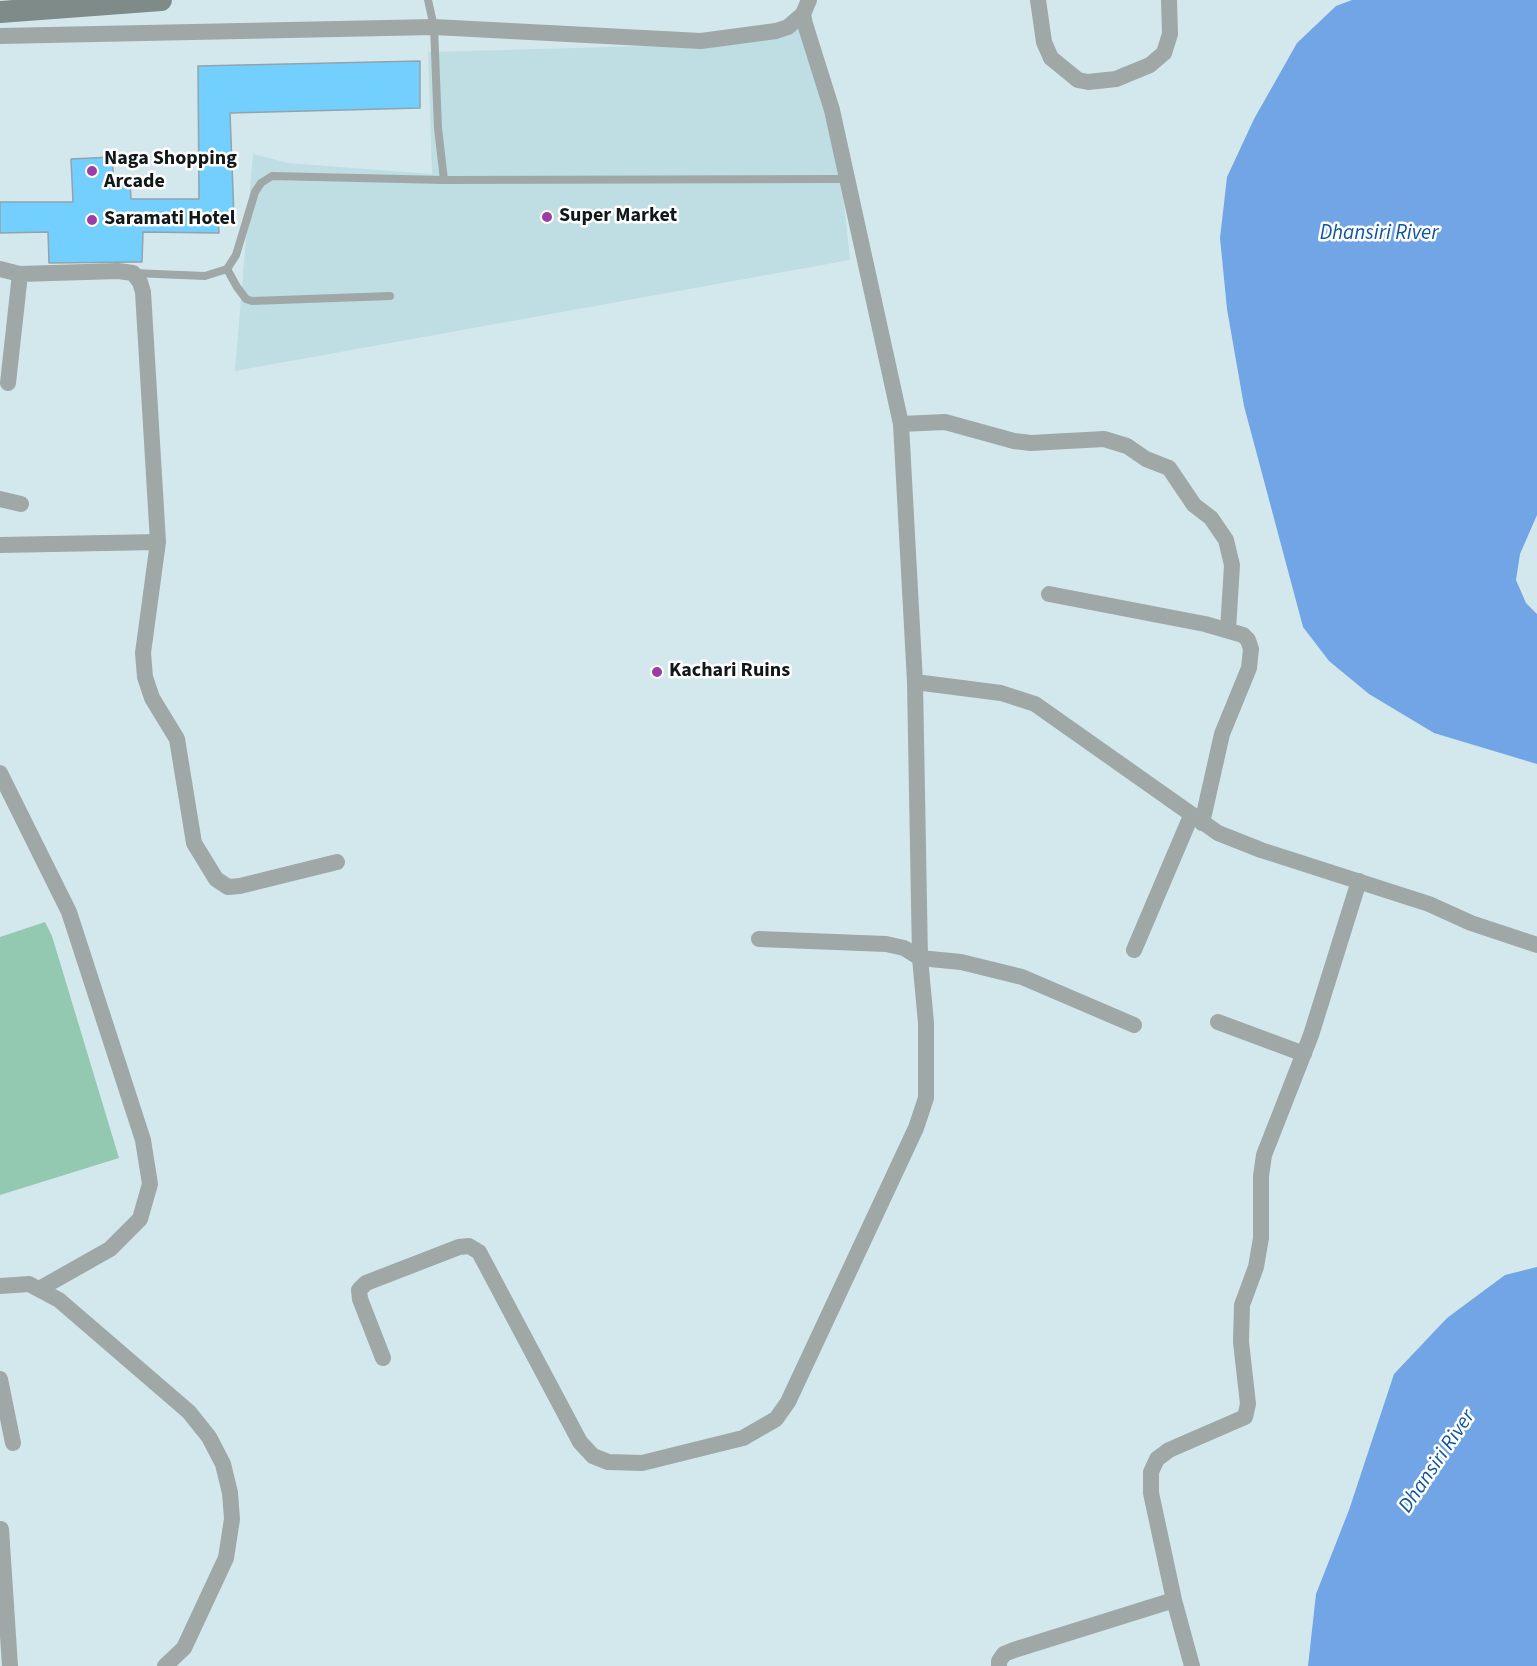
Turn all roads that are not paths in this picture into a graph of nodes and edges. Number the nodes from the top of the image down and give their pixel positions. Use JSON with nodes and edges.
{"nodes":[{"id":1,"x":161,"y":0,"type":"edge"},
{"id":2,"x":428,"y":0,"type":"edge"},
{"id":3,"x":1038,"y":0,"type":"edge"},
{"id":4,"x":1169,"y":0,"type":"edge"},
{"id":5,"x":806,"y":7,"type":"edge"},
{"id":6,"x":0,"y":12,"type":"edge"},
{"id":7,"x":434,"y":27,"type":"junction"},
{"id":8,"x":0,"y":36,"type":"edge"},
{"id":9,"x":848,"y":179,"type":"junction"},
{"id":10,"x":444,"y":180,"type":"junction"},
{"id":11,"x":0,"y":268,"type":"edge"},
{"id":12,"x":227,"y":269,"type":"junction"},
{"id":13,"x":133,"y":273,"type":"junction"},
{"id":14,"x":20,"y":274,"type":"junction"},
{"id":15,"x":390,"y":296,"type":"dead end"},
{"id":16,"x":8,"y":383,"type":"dead end"},
{"id":17,"x":901,"y":424,"type":"junction"},
{"id":18,"x":0,"y":499,"type":"edge"},
{"id":19,"x":21,"y":504,"type":"dead end"},
{"id":20,"x":158,"y":542,"type":"junction"},
{"id":21,"x":0,"y":545,"type":"edge"},
{"id":22,"x":1049,"y":594,"type":"dead end"},
{"id":23,"x":1228,"y":630,"type":"junction"},
{"id":24,"x":915,"y":682,"type":"junction"},
{"id":25,"x":0,"y":773,"type":"edge"},
{"id":26,"x":1196,"y":819,"type":"junction"},
{"id":27,"x":337,"y":862,"type":"dead end"},
{"id":28,"x":1359,"y":881,"type":"junction"},
{"id":29,"x":759,"y":939,"type":"dead end"},
{"id":30,"x":1537,"y":945,"type":"edge"},
{"id":31,"x":1134,"y":950,"type":"dead end"},
{"id":32,"x":920,"y":958,"type":"junction"},
{"id":33,"x":1218,"y":1023,"type":"dead end"},
{"id":34,"x":1134,"y":1025,"type":"dead end"},
{"id":35,"x":1304,"y":1054,"type":"junction"},
{"id":36,"x":0,"y":1286,"type":"edge"},
{"id":37,"x":41,"y":1288,"type":"junction"},
{"id":38,"x":383,"y":1358,"type":"dead end"},
{"id":39,"x":0,"y":1378,"type":"edge"},
{"id":40,"x":13,"y":1443,"type":"dead end"},
{"id":41,"x":1,"y":1529,"type":"edge"},
{"id":42,"x":1174,"y":1600,"type":"junction"},
{"id":43,"x":10,"y":1666,"type":"edge"},
{"id":44,"x":165,"y":1666,"type":"edge"},
{"id":45,"x":999,"y":1666,"type":"edge"},
{"id":46,"x":1192,"y":1666,"type":"edge"}],
"edges":[{"from":1,"to":6,"type":"main road"},
{"from":2,"to":7,"type":"lane"},
{"from":3,"to":4,"type":"street"},
{"from":5,"to":7,"type":"street"},
{"from":5,"to":9,"type":"street"},
{"from":7,"to":8,"type":"street"},
{"from":7,"to":10,"type":"lane"},
{"from":9,"to":10,"type":"lane"},
{"from":9,"to":17,"type":"street"},
{"from":10,"to":12,"type":"lane"},
{"from":11,"to":14,"type":"street"},
{"from":12,"to":13,"type":"lane"},
{"from":12,"to":15,"type":"lane"},
{"from":13,"to":14,"type":"street"},
{"from":13,"to":20,"type":"street"},
{"from":14,"to":16,"type":"street"},
{"from":17,"to":23,"type":"street"},
{"from":17,"to":24,"type":"street"},
{"from":18,"to":19,"type":"street"},
{"from":20,"to":21,"type":"street"},
{"from":20,"to":27,"type":"street"},
{"from":22,"to":23,"type":"street"},
{"from":23,"to":26,"type":"street"},
{"from":24,"to":26,"type":"street"},
{"from":24,"to":32,"type":"street"},
{"from":25,"to":37,"type":"street"},
{"from":26,"to":28,"type":"street"},
{"from":26,"to":31,"type":"street"},
{"from":28,"to":30,"type":"street"},
{"from":28,"to":35,"type":"street"},
{"from":29,"to":32,"type":"street"},
{"from":32,"to":34,"type":"street"},
{"from":32,"to":38,"type":"street"},
{"from":33,"to":35,"type":"street"},
{"from":35,"to":42,"type":"street"},
{"from":36,"to":37,"type":"street"},
{"from":37,"to":44,"type":"street"},
{"from":39,"to":40,"type":"street"},
{"from":41,"to":43,"type":"street"},
{"from":42,"to":45,"type":"street"},
{"from":42,"to":46,"type":"street"}]}
